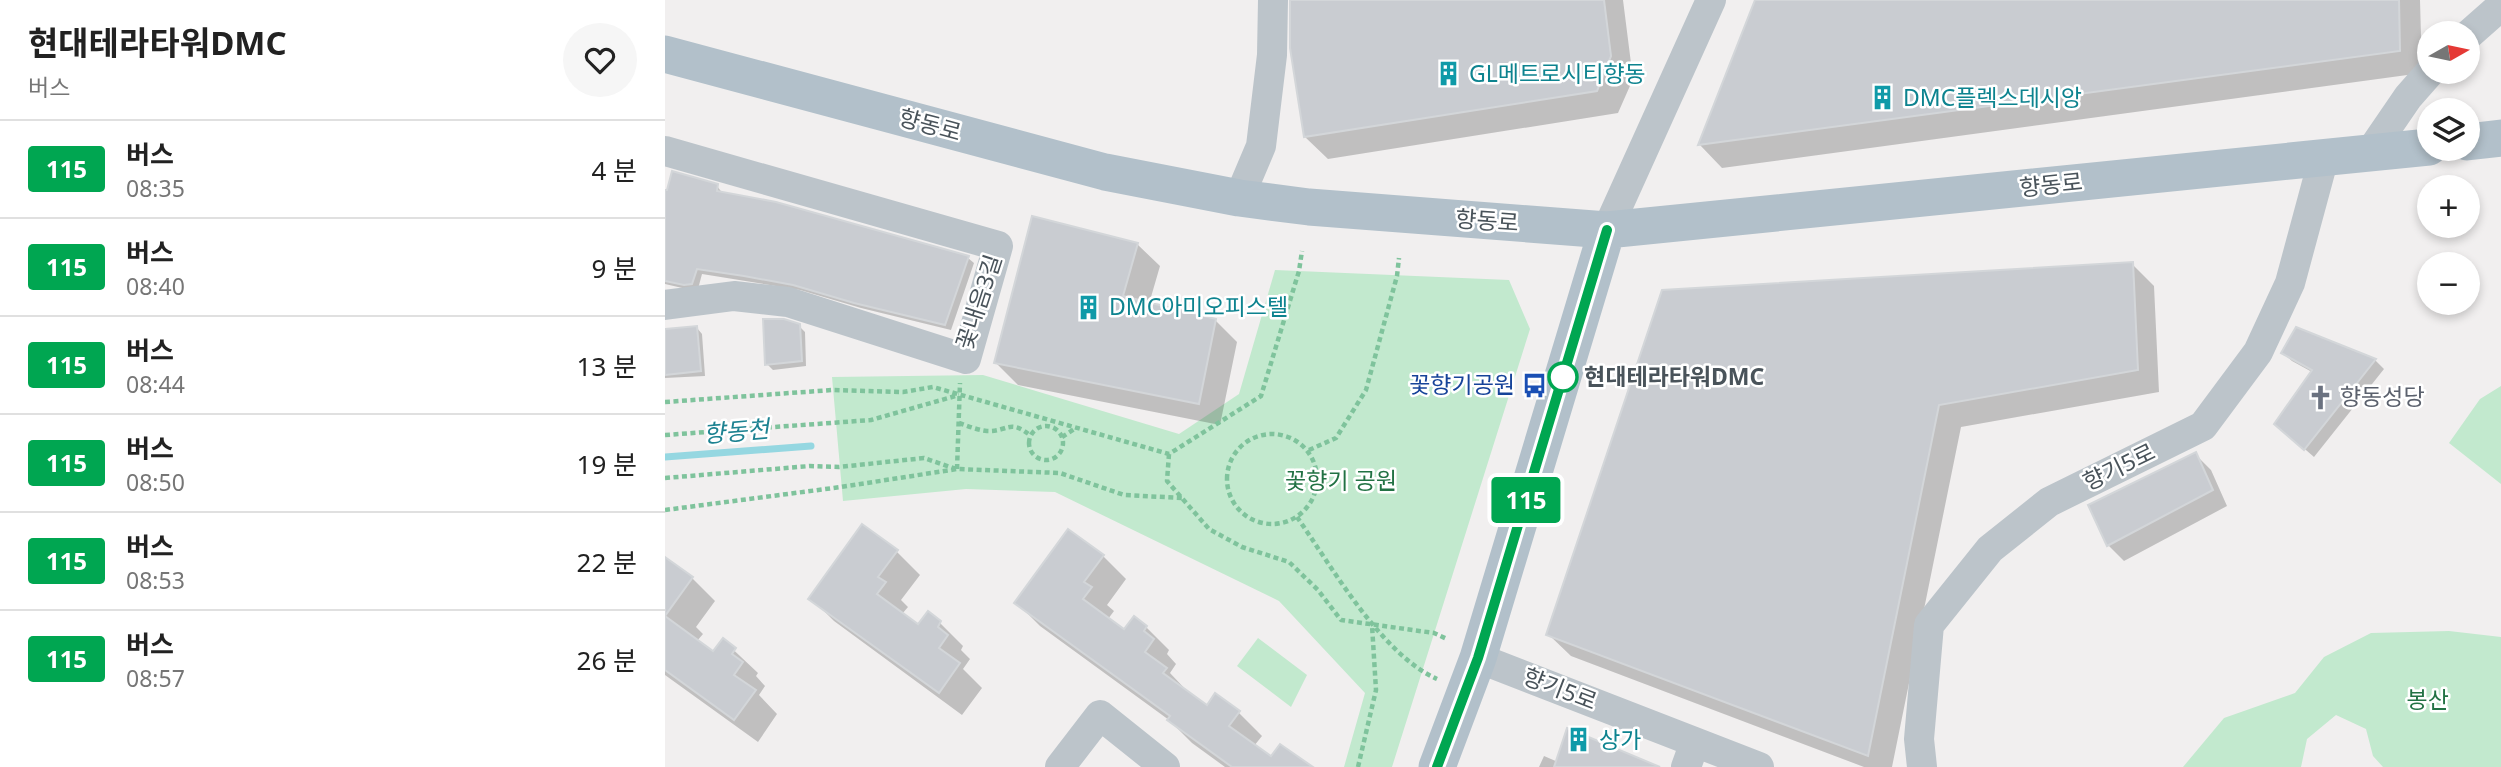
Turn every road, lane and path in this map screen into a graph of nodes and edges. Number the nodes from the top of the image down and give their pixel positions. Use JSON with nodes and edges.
{"nodes":[{"id":1,"x":1273,"y":0,"type":"edge"},
{"id":2,"x":1711,"y":0,"type":"edge"},
{"id":3,"x":2501,"y":6,"type":"edge"},
{"id":4,"x":2480,"y":25,"type":"edge"},
{"id":5,"x":665,"y":54,"type":"edge"},
{"id":6,"x":2419,"y":84,"type":"edge"},
{"id":7,"x":2501,"y":138,"type":"edge"},
{"id":8,"x":2480,"y":140,"type":"edge"},
{"id":9,"x":2417,"y":148,"type":"edge"},
{"id":10,"x":665,"y":151,"type":"edge"},
{"id":11,"x":2369,"y":154,"type":"junction"},
{"id":12,"x":2324,"y":156,"type":"junction"},
{"id":13,"x":1239,"y":198,"type":"junction"},
{"id":14,"x":1607,"y":230,"type":"junction"},
{"id":15,"x":1302,"y":251,"type":"dead end"},
{"id":16,"x":1399,"y":258,"type":"dead end"},
{"id":17,"x":665,"y":305,"type":"edge"},
{"id":18,"x":965,"y":359,"type":"junction"},
{"id":19,"x":959,"y":394,"type":"junction"},
{"id":20,"x":665,"y":402,"type":"edge"},
{"id":21,"x":958,"y":423,"type":"junction"},
{"id":22,"x":1076,"y":428,"type":"junction"},
{"id":23,"x":665,"y":435,"type":"edge"},
{"id":24,"x":1031,"y":436,"type":"junction"},
{"id":25,"x":1062,"y":437,"type":"junction"},
{"id":26,"x":1308,"y":450,"type":"junction"},
{"id":27,"x":1168,"y":454,"type":"junction"},
{"id":28,"x":1046,"y":460,"type":"junction"},
{"id":29,"x":957,"y":469,"type":"junction"},
{"id":30,"x":1045,"y":472,"type":"junction"},
{"id":31,"x":665,"y":478,"type":"edge"},
{"id":32,"x":1182,"y":498,"type":"junction"},
{"id":33,"x":665,"y":510,"type":"edge"},
{"id":34,"x":1297,"y":517,"type":"junction"},
{"id":35,"x":1371,"y":624,"type":"junction"},
{"id":36,"x":1447,"y":639,"type":"dead end"},
{"id":37,"x":1478,"y":658,"type":"junction"},
{"id":38,"x":1437,"y":679,"type":"dead end"},
{"id":39,"x":1691,"y":755,"type":"edge"},
{"id":40,"x":1149,"y":762,"type":"edge"},
{"id":41,"x":1060,"y":767,"type":"edge"},
{"id":42,"x":1358,"y":767,"type":"edge"},
{"id":43,"x":1437,"y":767,"type":"edge"},
{"id":44,"x":1759,"y":767,"type":"edge"},
{"id":45,"x":1922,"y":767,"type":"edge"}],
"edges":[{"from":1,"to":13,"type":"street"},
{"from":2,"to":14,"type":"street"},
{"from":3,"to":4,"type":"street"},
{"from":5,"to":13,"type":"main road","name":"향동로"},
{"from":6,"to":11,"type":"street"},
{"from":7,"to":8,"type":"main road"},
{"from":9,"to":11,"type":"main road","name":"향동로"},
{"from":10,"to":18,"type":"street","name":"꽃내음3길"},
{"from":11,"to":12,"type":"main road","name":"향동로"},
{"from":12,"to":14,"type":"main road","name":"향동로"},
{"from":12,"to":45,"type":"street","name":"향기5로"},
{"from":13,"to":14,"type":"main road","name":"향동로"},
{"from":14,"to":37,"type":"main road"},
{"from":15,"to":27,"type":"path"},
{"from":16,"to":26,"type":"path"},
{"from":17,"to":18,"type":"street","name":"꽃내음3길"},
{"from":18,"to":19,"type":"path"},
{"from":19,"to":20,"type":"path"},
{"from":19,"to":21,"type":"path"},
{"from":19,"to":22,"type":"path"},
{"from":19,"to":23,"type":"path"},
{"from":21,"to":24,"type":"path"},
{"from":21,"to":29,"type":"path"},
{"from":22,"to":25,"type":"path"},
{"from":22,"to":27,"type":"path"},
{"from":24,"to":25,"type":"path"},
{"from":24,"to":28,"type":"path"},
{"from":25,"to":28,"type":"path"},
{"from":26,"to":34,"type":"path"},
{"from":26,"to":34,"type":"path"},
{"from":27,"to":32,"type":"path"},
{"from":28,"to":30,"type":"path"},
{"from":29,"to":30,"type":"path"},
{"from":29,"to":31,"type":"path"},
{"from":29,"to":33,"type":"path"},
{"from":30,"to":32,"type":"path"},
{"from":32,"to":35,"type":"path"},
{"from":34,"to":35,"type":"path"},
{"from":35,"to":36,"type":"path"},
{"from":35,"to":38,"type":"path"},
{"from":35,"to":42,"type":"path"},
{"from":37,"to":39,"type":"street","name":"향기5로"},
{"from":37,"to":43,"type":"main road"},
{"from":39,"to":44,"type":"street","name":"향기5로"},
{"from":40,"to":41,"type":"street"}]}
